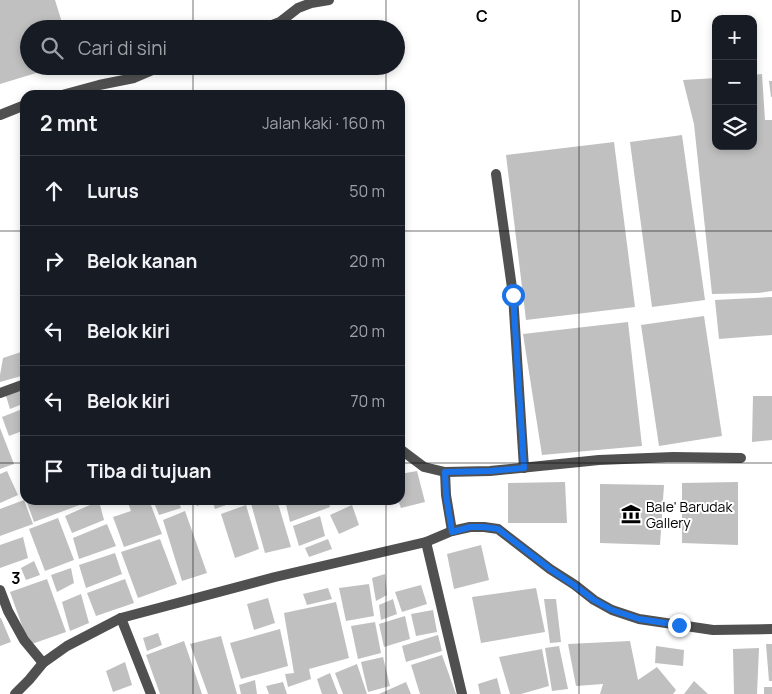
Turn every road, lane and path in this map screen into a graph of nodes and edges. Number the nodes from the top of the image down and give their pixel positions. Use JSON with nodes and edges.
{"nodes":[{"id":1,"x":329,"y":0,"type":"edge"},
{"id":2,"x":283,"y":20,"type":"edge"},
{"id":3,"x":141,"y":75,"type":"edge"},
{"id":4,"x":80,"y":90,"type":"edge"},
{"id":5,"x":20,"y":107,"type":"edge"},
{"id":6,"x":0,"y":115,"type":"edge"},
{"id":7,"x":496,"y":174,"type":"dead end"},
{"id":8,"x":20,"y":386,"type":"edge"},
{"id":9,"x":0,"y":393,"type":"edge"},
{"id":10,"x":405,"y":453,"type":"edge"},
{"id":11,"x":741,"y":458,"type":"dead end"},
{"id":12,"x":524,"y":468,"type":"junction"},
{"id":13,"x":445,"y":472,"type":"junction"},
{"id":14,"x":452,"y":532,"type":"junction"},
{"id":15,"x":426,"y":542,"type":"junction"},
{"id":16,"x":0,"y":590,"type":"edge"},
{"id":17,"x":121,"y":618,"type":"junction"},
{"id":18,"x":772,"y":629,"type":"edge"},
{"id":19,"x":43,"y":663,"type":"junction"},
{"id":20,"x":15,"y":694,"type":"edge"},
{"id":21,"x":151,"y":694,"type":"edge"},
{"id":22,"x":462,"y":694,"type":"edge"}],
"edges":[{"from":1,"to":2,"type":"street"},
{"from":3,"to":4,"type":"street"},
{"from":5,"to":6,"type":"street"},
{"from":7,"to":12,"type":"street"},
{"from":8,"to":9,"type":"street"},
{"from":10,"to":13,"type":"street"},
{"from":11,"to":12,"type":"street"},
{"from":12,"to":13,"type":"street"},
{"from":13,"to":14,"type":"street"},
{"from":14,"to":15,"type":"street"},
{"from":14,"to":18,"type":"street"},
{"from":15,"to":17,"type":"street"},
{"from":15,"to":22,"type":"street"},
{"from":16,"to":19,"type":"street"},
{"from":17,"to":19,"type":"street"},
{"from":17,"to":21,"type":"street"},
{"from":19,"to":20,"type":"street"}]}
